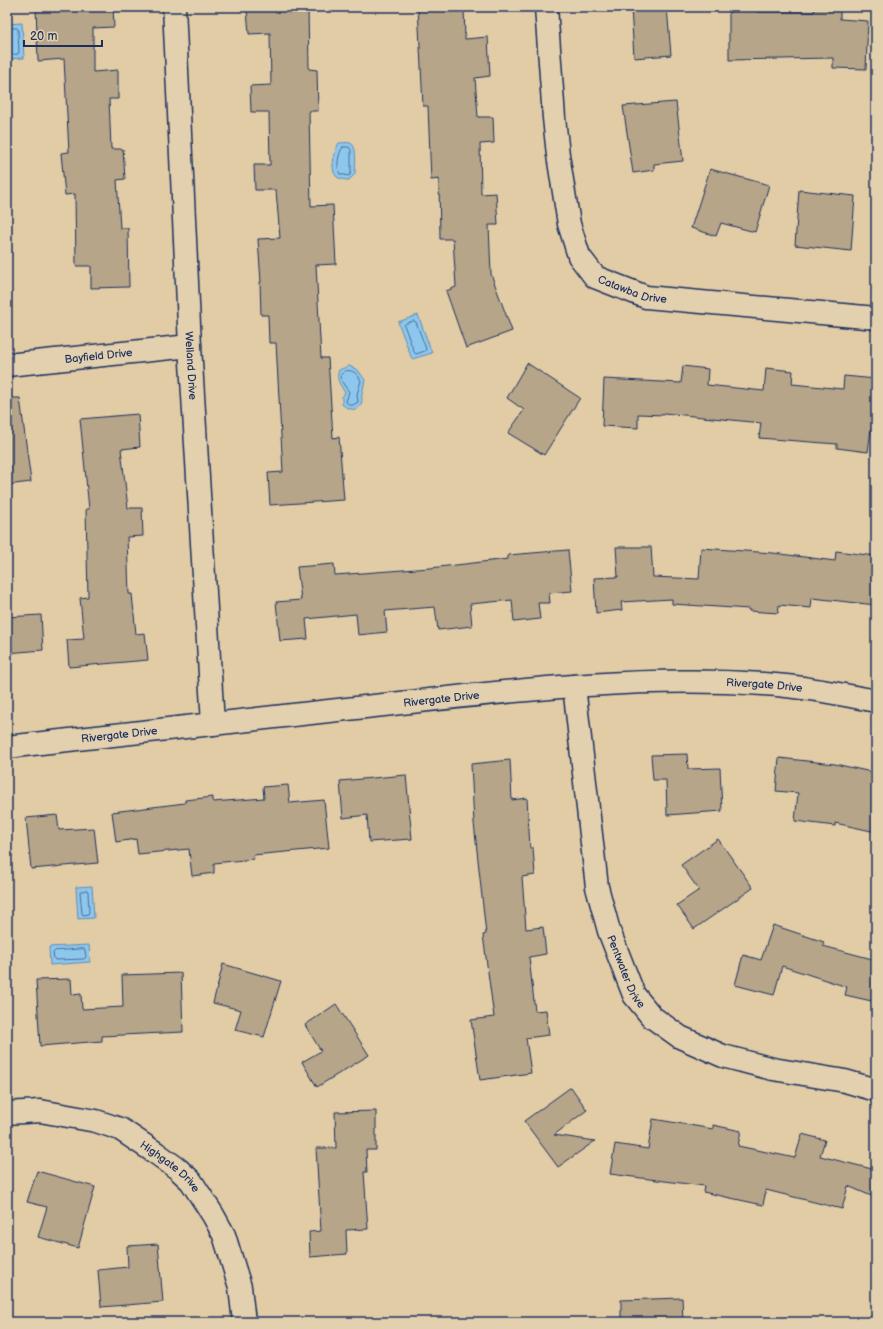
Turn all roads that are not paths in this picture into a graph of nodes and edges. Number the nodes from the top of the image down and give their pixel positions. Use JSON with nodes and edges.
{"nodes":[{"id":1,"x":174,"y":7,"type":"edge"},
{"id":2,"x":546,"y":7,"type":"edge"},
{"id":3,"x":876,"y":318,"type":"edge"},
{"id":4,"x":190,"y":346,"type":"junction"},
{"id":5,"x":7,"y":365,"type":"edge"},
{"id":6,"x":574,"y":686,"type":"junction"},
{"id":7,"x":876,"y":701,"type":"edge"},
{"id":8,"x":212,"y":724,"type":"junction"},
{"id":9,"x":7,"y":747,"type":"edge"},
{"id":10,"x":876,"y":1090,"type":"edge"},
{"id":11,"x":7,"y":1113,"type":"edge"},
{"id":12,"x":244,"y":1322,"type":"edge"}],
"edges":[{"from":1,"to":4,"type":"street","name":"Welland Drive"},
{"from":2,"to":3,"type":"street","name":"Catawba Drive"},
{"from":4,"to":5,"type":"street","name":"Bayfield Drive"},
{"from":4,"to":8,"type":"street","name":"Welland Drive"},
{"from":6,"to":7,"type":"street","name":"Rivergate Drive"},
{"from":6,"to":8,"type":"street","name":"Rivergate Drive"},
{"from":6,"to":10,"type":"street","name":"Pentwater Drive"},
{"from":8,"to":9,"type":"street","name":"Rivergate Drive"},
{"from":11,"to":12,"type":"street","name":"Highgate Drive"}]}
